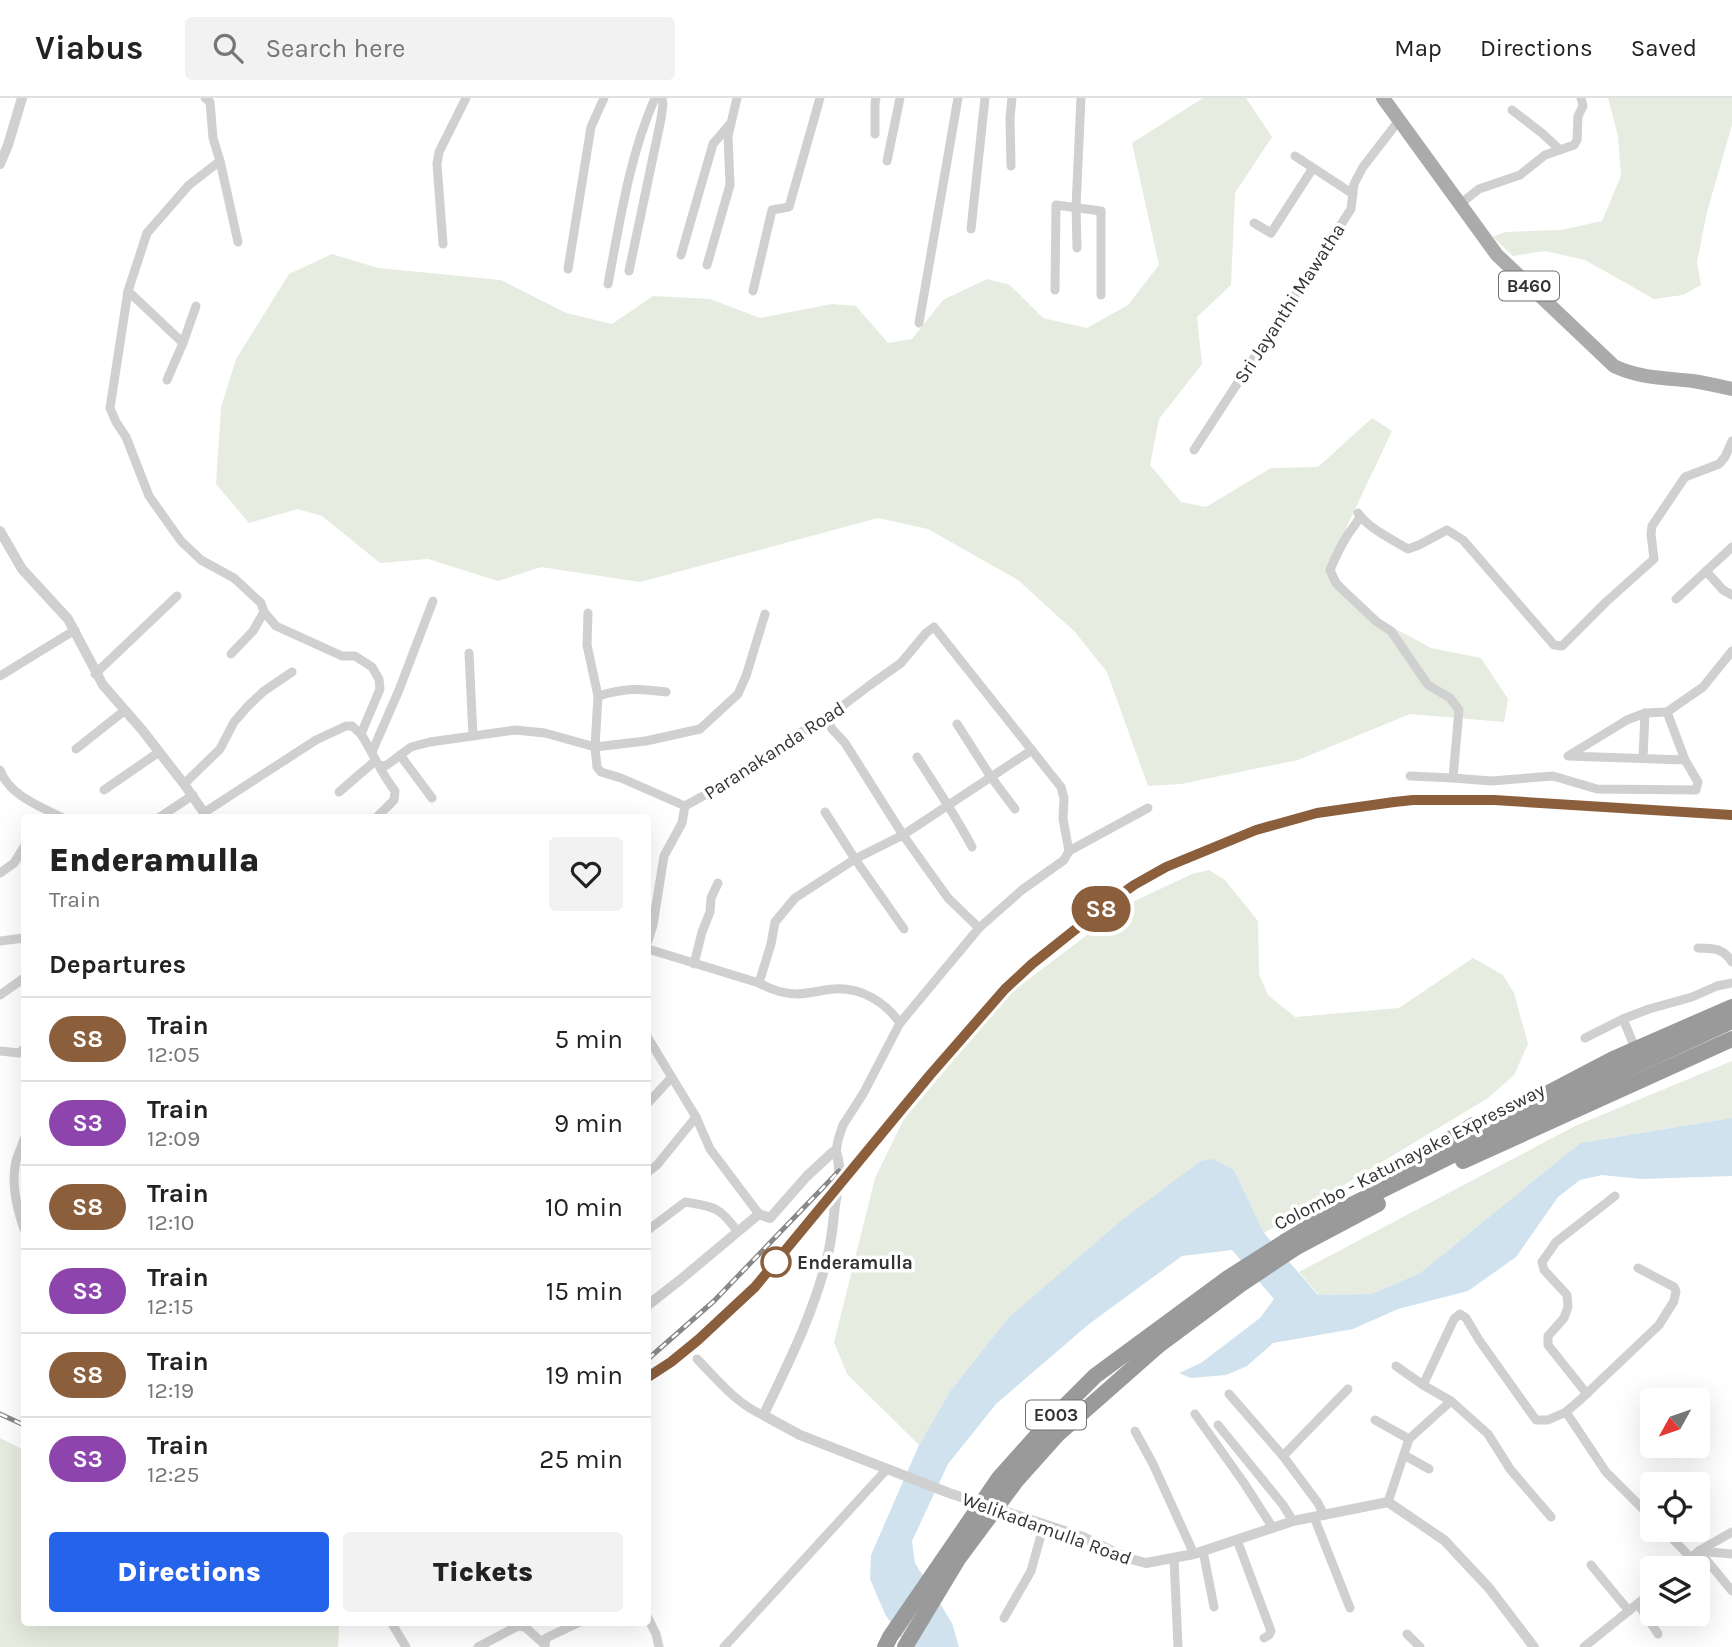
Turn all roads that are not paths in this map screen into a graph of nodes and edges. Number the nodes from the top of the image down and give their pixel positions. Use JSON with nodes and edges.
{"nodes":[{"id":1,"x":22,"y":98,"type":"edge"},
{"id":2,"x":205,"y":98,"type":"edge"},
{"id":3,"x":466,"y":98,"type":"edge"},
{"id":4,"x":604,"y":98,"type":"edge"},
{"id":5,"x":655,"y":98,"type":"edge"},
{"id":6,"x":662,"y":98,"type":"edge"},
{"id":7,"x":737,"y":98,"type":"edge"},
{"id":8,"x":820,"y":98,"type":"edge"},
{"id":9,"x":876,"y":98,"type":"edge"},
{"id":10,"x":900,"y":98,"type":"edge"},
{"id":11,"x":958,"y":98,"type":"edge"},
{"id":12,"x":985,"y":98,"type":"edge"},
{"id":13,"x":1012,"y":98,"type":"edge"},
{"id":14,"x":1081,"y":98,"type":"edge"},
{"id":15,"x":1384,"y":98,"type":"edge"},
{"id":16,"x":1581,"y":98,"type":"edge"},
{"id":17,"x":1511,"y":110,"type":"dead end"},
{"id":18,"x":1400,"y":119,"type":"junction"},
{"id":19,"x":731,"y":123,"type":"junction"},
{"id":20,"x":875,"y":134,"type":"dead end"},
{"id":21,"x":1560,"y":150,"type":"junction"},
{"id":22,"x":1295,"y":156,"type":"dead end"},
{"id":23,"x":887,"y":160,"type":"dead end"},
{"id":24,"x":219,"y":161,"type":"junction"},
{"id":25,"x":0,"y":164,"type":"edge"},
{"id":26,"x":1011,"y":166,"type":"dead end"},
{"id":27,"x":1313,"y":168,"type":"junction"},
{"id":28,"x":1353,"y":194,"type":"junction"},
{"id":29,"x":1460,"y":204,"type":"junction"},
{"id":30,"x":1076,"y":207,"type":"junction"},
{"id":31,"x":1254,"y":223,"type":"dead end"},
{"id":32,"x":971,"y":229,"type":"dead end"},
{"id":33,"x":238,"y":242,"type":"dead end"},
{"id":34,"x":443,"y":244,"type":"dead end"},
{"id":35,"x":1077,"y":248,"type":"dead end"},
{"id":36,"x":681,"y":255,"type":"dead end"},
{"id":37,"x":707,"y":265,"type":"dead end"},
{"id":38,"x":568,"y":269,"type":"dead end"},
{"id":39,"x":629,"y":271,"type":"dead end"},
{"id":40,"x":608,"y":284,"type":"dead end"},
{"id":41,"x":1055,"y":290,"type":"dead end"},
{"id":42,"x":128,"y":291,"type":"junction"},
{"id":43,"x":753,"y":291,"type":"dead end"},
{"id":44,"x":1101,"y":295,"type":"dead end"},
{"id":45,"x":196,"y":306,"type":"dead end"},
{"id":46,"x":919,"y":323,"type":"dead end"},
{"id":47,"x":184,"y":343,"type":"junction"},
{"id":48,"x":167,"y":380,"type":"dead end"},
{"id":49,"x":1732,"y":389,"type":"edge"},
{"id":50,"x":1732,"y":441,"type":"edge"},
{"id":51,"x":1194,"y":450,"type":"dead end"},
{"id":52,"x":0,"y":530,"type":"edge"},
{"id":53,"x":1732,"y":547,"type":"edge"},
{"id":54,"x":1706,"y":571,"type":"junction"},
{"id":55,"x":177,"y":596,"type":"dead end"},
{"id":56,"x":1732,"y":596,"type":"edge"},
{"id":57,"x":1676,"y":598,"type":"dead end"},
{"id":58,"x":433,"y":601,"type":"dead end"},
{"id":59,"x":264,"y":612,"type":"junction"},
{"id":60,"x":588,"y":613,"type":"dead end"},
{"id":61,"x":765,"y":614,"type":"dead end"},
{"id":62,"x":75,"y":630,"type":"junction"},
{"id":63,"x":1732,"y":651,"type":"edge"},
{"id":64,"x":469,"y":653,"type":"dead end"},
{"id":65,"x":231,"y":654,"type":"dead end"},
{"id":66,"x":292,"y":672,"type":"dead end"},
{"id":67,"x":96,"y":674,"type":"junction"},
{"id":68,"x":0,"y":676,"type":"edge"},
{"id":69,"x":666,"y":692,"type":"dead end"},
{"id":70,"x":598,"y":696,"type":"junction"},
{"id":71,"x":124,"y":711,"type":"junction"},
{"id":72,"x":1667,"y":712,"type":"junction"},
{"id":73,"x":1645,"y":713,"type":"junction"},
{"id":74,"x":826,"y":717,"type":"junction"},
{"id":75,"x":957,"y":724,"type":"dead end"},
{"id":76,"x":360,"y":734,"type":"junction"},
{"id":77,"x":473,"y":736,"type":"junction"},
{"id":78,"x":595,"y":747,"type":"junction"},
{"id":79,"x":76,"y":749,"type":"dead end"},
{"id":80,"x":1032,"y":750,"type":"junction"},
{"id":81,"x":159,"y":752,"type":"junction"},
{"id":82,"x":400,"y":755,"type":"junction"},
{"id":83,"x":917,"y":757,"type":"dead end"},
{"id":84,"x":1643,"y":758,"type":"junction"},
{"id":85,"x":376,"y":760,"type":"junction"},
{"id":86,"x":1685,"y":760,"type":"junction"},
{"id":87,"x":0,"y":770,"type":"edge"},
{"id":88,"x":1410,"y":776,"type":"dead end"},
{"id":89,"x":991,"y":777,"type":"junction"},
{"id":90,"x":1453,"y":778,"type":"junction"},
{"id":91,"x":184,"y":784,"type":"junction"},
{"id":92,"x":104,"y":790,"type":"dead end"},
{"id":93,"x":339,"y":792,"type":"dead end"},
{"id":94,"x":193,"y":795,"type":"junction"},
{"id":95,"x":432,"y":798,"type":"dead end"},
{"id":96,"x":947,"y":805,"type":"junction"},
{"id":97,"x":685,"y":806,"type":"junction"},
{"id":98,"x":1148,"y":808,"type":"dead end"},
{"id":99,"x":1016,"y":809,"type":"dead end"},
{"id":100,"x":825,"y":812,"type":"dead end"},
{"id":101,"x":43,"y":813,"type":"edge"},
{"id":102,"x":164,"y":814,"type":"edge"},
{"id":103,"x":205,"y":814,"type":"edge"},
{"id":104,"x":207,"y":814,"type":"edge"},
{"id":105,"x":380,"y":814,"type":"edge"},
{"id":106,"x":903,"y":835,"type":"junction"},
{"id":107,"x":972,"y":847,"type":"dead end"},
{"id":108,"x":1069,"y":851,"type":"junction"},
{"id":109,"x":21,"y":852,"type":"edge"},
{"id":110,"x":855,"y":859,"type":"junction"},
{"id":111,"x":0,"y":873,"type":"edge"},
{"id":112,"x":718,"y":883,"type":"dead end"},
{"id":113,"x":979,"y":928,"type":"junction"},
{"id":114,"x":904,"y":929,"type":"dead end"},
{"id":115,"x":651,"y":931,"type":"edge"},
{"id":116,"x":21,"y":938,"type":"edge"},
{"id":117,"x":0,"y":941,"type":"edge"},
{"id":118,"x":1698,"y":948,"type":"dead end"},
{"id":119,"x":651,"y":950,"type":"edge"},
{"id":120,"x":1732,"y":962,"type":"edge"},
{"id":121,"x":694,"y":964,"type":"junction"},
{"id":122,"x":21,"y":980,"type":"edge"},
{"id":123,"x":759,"y":983,"type":"junction"},
{"id":124,"x":1732,"y":984,"type":"edge"},
{"id":125,"x":0,"y":995,"type":"edge"},
{"id":126,"x":1732,"y":999,"type":"edge"},
{"id":127,"x":1732,"y":1007,"type":"edge"},
{"id":128,"x":1732,"y":1015,"type":"edge"},
{"id":129,"x":1623,"y":1019,"type":"junction"},
{"id":130,"x":1732,"y":1021,"type":"edge"},
{"id":131,"x":900,"y":1023,"type":"junction"},
{"id":132,"x":1585,"y":1038,"type":"dead end"},
{"id":133,"x":1732,"y":1039,"type":"edge"},
{"id":134,"x":651,"y":1043,"type":"edge"},
{"id":135,"x":1633,"y":1043,"type":"junction"},
{"id":136,"x":0,"y":1051,"type":"edge"},
{"id":137,"x":21,"y":1051,"type":"edge"},
{"id":138,"x":671,"y":1078,"type":"junction"},
{"id":139,"x":651,"y":1101,"type":"edge"},
{"id":140,"x":696,"y":1117,"type":"junction"},
{"id":141,"x":21,"y":1148,"type":"edge"},
{"id":142,"x":836,"y":1152,"type":"junction"},
{"id":143,"x":651,"y":1170,"type":"edge"},
{"id":144,"x":1386,"y":1180,"type":"junction"},
{"id":145,"x":1615,"y":1196,"type":"dead end"},
{"id":146,"x":1348,"y":1204,"type":"junction"},
{"id":147,"x":759,"y":1214,"type":"junction"},
{"id":148,"x":21,"y":1218,"type":"edge"},
{"id":149,"x":1315,"y":1223,"type":"junction"},
{"id":150,"x":651,"y":1228,"type":"edge"},
{"id":151,"x":737,"y":1231,"type":"junction"},
{"id":152,"x":1290,"y":1245,"type":"junction"},
{"id":153,"x":1638,"y":1268,"type":"dead end"},
{"id":154,"x":651,"y":1303,"type":"edge"},
{"id":155,"x":697,"y":1359,"type":"dead end"},
{"id":156,"x":1396,"y":1366,"type":"dead end"},
{"id":157,"x":1423,"y":1385,"type":"junction"},
{"id":158,"x":1348,"y":1389,"type":"dead end"},
{"id":159,"x":1229,"y":1394,"type":"dead end"},
{"id":160,"x":1587,"y":1394,"type":"junction"},
{"id":161,"x":1451,"y":1401,"type":"junction"},
{"id":162,"x":1566,"y":1412,"type":"junction"},
{"id":163,"x":1195,"y":1414,"type":"dead end"},
{"id":164,"x":765,"y":1416,"type":"junction"},
{"id":165,"x":1375,"y":1420,"type":"dead end"},
{"id":166,"x":1218,"y":1425,"type":"dead end"},
{"id":167,"x":1135,"y":1432,"type":"dead end"},
{"id":168,"x":1409,"y":1440,"type":"junction"},
{"id":169,"x":1404,"y":1455,"type":"junction"},
{"id":170,"x":1283,"y":1456,"type":"junction"},
{"id":171,"x":887,"y":1469,"type":"junction"},
{"id":172,"x":1430,"y":1469,"type":"dead end"},
{"id":173,"x":1388,"y":1502,"type":"junction"},
{"id":174,"x":1640,"y":1506,"type":"edge"},
{"id":175,"x":1319,"y":1516,"type":"junction"},
{"id":176,"x":1551,"y":1517,"type":"dead end"},
{"id":177,"x":1293,"y":1521,"type":"junction"},
{"id":178,"x":1044,"y":1524,"type":"junction"},
{"id":179,"x":1273,"y":1528,"type":"junction"},
{"id":180,"x":1732,"y":1532,"type":"edge"},
{"id":181,"x":1237,"y":1540,"type":"junction"},
{"id":182,"x":1680,"y":1542,"type":"edge"},
{"id":183,"x":1199,"y":1552,"type":"junction"},
{"id":184,"x":1695,"y":1554,"type":"junction"},
{"id":185,"x":1732,"y":1554,"type":"edge"},
{"id":186,"x":1693,"y":1556,"type":"edge"},
{"id":187,"x":1174,"y":1558,"type":"junction"},
{"id":188,"x":1591,"y":1565,"type":"dead end"},
{"id":189,"x":1732,"y":1591,"type":"edge"},
{"id":190,"x":1639,"y":1604,"type":"joint"},
{"id":191,"x":1214,"y":1607,"type":"dead end"},
{"id":192,"x":1350,"y":1608,"type":"dead end"},
{"id":193,"x":1629,"y":1611,"type":"junction"},
{"id":194,"x":1004,"y":1618,"type":"dead end"},
{"id":195,"x":651,"y":1624,"type":"edge"},
{"id":196,"x":393,"y":1626,"type":"edge"},
{"id":197,"x":572,"y":1626,"type":"edge"},
{"id":198,"x":1407,"y":1634,"type":"dead end"},
{"id":199,"x":1658,"y":1634,"type":"dead end"},
{"id":200,"x":1264,"y":1638,"type":"dead end"},
{"id":201,"x":545,"y":1645,"type":"edge"},
{"id":202,"x":406,"y":1647,"type":"edge"},
{"id":203,"x":478,"y":1647,"type":"edge"},
{"id":204,"x":659,"y":1647,"type":"edge"},
{"id":205,"x":724,"y":1647,"type":"edge"},
{"id":206,"x":885,"y":1647,"type":"edge"},
{"id":207,"x":905,"y":1647,"type":"edge"},
{"id":208,"x":1178,"y":1647,"type":"edge"},
{"id":209,"x":1420,"y":1647,"type":"edge"},
{"id":210,"x":1534,"y":1647,"type":"edge"},
{"id":211,"x":1584,"y":1647,"type":"edge"}],
"edges":[{"from":1,"to":25,"type":"street"},
{"from":2,"to":24,"type":"street"},
{"from":3,"to":34,"type":"street"},
{"from":4,"to":38,"type":"street"},
{"from":5,"to":40,"type":"street"},
{"from":6,"to":39,"type":"street"},
{"from":7,"to":19,"type":"street"},
{"from":8,"to":43,"type":"street"},
{"from":9,"to":20,"type":"street"},
{"from":10,"to":23,"type":"street"},
{"from":11,"to":46,"type":"street"},
{"from":12,"to":32,"type":"street"},
{"from":13,"to":26,"type":"street"},
{"from":14,"to":30,"type":"street"},
{"from":15,"to":18,"type":"main road","number":"B460"},
{"from":16,"to":21,"type":"street"},
{"from":17,"to":21,"type":"street"},
{"from":18,"to":28,"type":"street","name":"Sri Jayanthi Mawatha"},
{"from":18,"to":29,"type":"main road","number":"B460"},
{"from":19,"to":36,"type":"street"},
{"from":19,"to":37,"type":"street"},
{"from":21,"to":29,"type":"street"},
{"from":22,"to":27,"type":"street"},
{"from":24,"to":33,"type":"street"},
{"from":24,"to":42,"type":"street"},
{"from":27,"to":28,"type":"street"},
{"from":27,"to":31,"type":"street"},
{"from":28,"to":51,"type":"street","name":"Sri Jayanthi Mawatha"},
{"from":29,"to":49,"type":"main road","number":"B460"},
{"from":30,"to":35,"type":"street"},
{"from":30,"to":41,"type":"street"},
{"from":30,"to":44,"type":"street"},
{"from":42,"to":47,"type":"street"},
{"from":42,"to":59,"type":"street"},
{"from":45,"to":47,"type":"street"},
{"from":47,"to":48,"type":"street"},
{"from":50,"to":90,"type":"street"},
{"from":52,"to":62,"type":"street"},
{"from":53,"to":54,"type":"street"},
{"from":54,"to":56,"type":"street"},
{"from":54,"to":57,"type":"street"},
{"from":55,"to":67,"type":"street"},
{"from":58,"to":85,"type":"street"},
{"from":59,"to":65,"type":"street"},
{"from":59,"to":76,"type":"street"},
{"from":60,"to":70,"type":"street"},
{"from":61,"to":78,"type":"street"},
{"from":62,"to":67,"type":"street"},
{"from":62,"to":68,"type":"street"},
{"from":63,"to":72,"type":"street"},
{"from":64,"to":77,"type":"street"},
{"from":66,"to":91,"type":"street"},
{"from":67,"to":71,"type":"street"},
{"from":69,"to":70,"type":"street"},
{"from":70,"to":78,"type":"street"},
{"from":71,"to":79,"type":"street"},
{"from":71,"to":81,"type":"street"},
{"from":72,"to":73,"type":"street"},
{"from":72,"to":86,"type":"street"},
{"from":73,"to":84,"type":"street"},
{"from":73,"to":84,"type":"street"},
{"from":74,"to":80,"type":"street","name":"Paranakanda Road"},
{"from":74,"to":97,"type":"street","name":"Paranakanda Road"},
{"from":74,"to":106,"type":"street"},
{"from":75,"to":89,"type":"street"},
{"from":76,"to":85,"type":"street"},
{"from":76,"to":104,"type":"street"},
{"from":77,"to":78,"type":"street"},
{"from":77,"to":82,"type":"street"},
{"from":78,"to":97,"type":"street","name":"Paranakanda Road"},
{"from":80,"to":89,"type":"street"},
{"from":80,"to":108,"type":"street"},
{"from":81,"to":91,"type":"street"},
{"from":81,"to":92,"type":"street"},
{"from":82,"to":85,"type":"street"},
{"from":82,"to":95,"type":"street"},
{"from":83,"to":96,"type":"street"},
{"from":84,"to":86,"type":"street"},
{"from":85,"to":93,"type":"street"},
{"from":85,"to":105,"type":"street"},
{"from":86,"to":90,"type":"street"},
{"from":87,"to":101,"type":"street"},
{"from":88,"to":90,"type":"street"},
{"from":89,"to":96,"type":"street"},
{"from":89,"to":99,"type":"street"},
{"from":91,"to":94,"type":"street"},
{"from":94,"to":102,"type":"street"},
{"from":94,"to":103,"type":"street"},
{"from":96,"to":106,"type":"street"},
{"from":96,"to":107,"type":"street"},
{"from":97,"to":115,"type":"street"},
{"from":98,"to":108,"type":"street"},
{"from":100,"to":110,"type":"street"},
{"from":106,"to":110,"type":"street"},
{"from":106,"to":113,"type":"street"},
{"from":108,"to":113,"type":"street"},
{"from":109,"to":111,"type":"street"},
{"from":110,"to":114,"type":"street"},
{"from":110,"to":123,"type":"street"},
{"from":112,"to":121,"type":"street"},
{"from":113,"to":131,"type":"street"},
{"from":116,"to":117,"type":"street"},
{"from":118,"to":120,"type":"street"},
{"from":119,"to":121,"type":"street"},
{"from":121,"to":123,"type":"street"},
{"from":122,"to":125,"type":"street"},
{"from":123,"to":131,"type":"street"},
{"from":124,"to":129,"type":"street"},
{"from":126,"to":135,"type":"highway"},
{"from":127,"to":144,"type":"highway"},
{"from":128,"to":146,"type":"highway"},
{"from":129,"to":132,"type":"street"},
{"from":129,"to":135,"type":"street"},
{"from":130,"to":149,"type":"highway","name":"Colombo - Katunayake Expressway","number":"E003"},
{"from":131,"to":142,"type":"street"},
{"from":133,"to":152,"type":"highway","name":"Colombo - Katunayake Expressway","number":"E003"},
{"from":134,"to":138,"type":"street"},
{"from":135,"to":144,"type":"highway"},
{"from":136,"to":137,"type":"street"},
{"from":138,"to":139,"type":"street"},
{"from":138,"to":140,"type":"street"},
{"from":140,"to":143,"type":"street"},
{"from":140,"to":147,"type":"street"},
{"from":141,"to":148,"type":"street"},
{"from":142,"to":147,"type":"street"},
{"from":142,"to":164,"type":"street"},
{"from":144,"to":146,"type":"highway"},
{"from":145,"to":160,"type":"street"},
{"from":146,"to":149,"type":"highway"},
{"from":147,"to":151,"type":"street"},
{"from":149,"to":152,"type":"highway","name":"Colombo - Katunayake Expressway","number":"E003"},
{"from":150,"to":151,"type":"street"},
{"from":151,"to":154,"type":"street"},
{"from":152,"to":206,"type":"highway","name":"Colombo - Katunayake Expressway","number":"E003","bridge":true},
{"from":152,"to":207,"type":"highway","name":"Colombo - Katunayake Expressway","number":"E003","bridge":true},
{"from":153,"to":160,"type":"street"},
{"from":155,"to":164,"type":"street","name":"Welikadamulla Road"},
{"from":156,"to":157,"type":"street"},
{"from":157,"to":161,"type":"street"},
{"from":157,"to":162,"type":"street"},
{"from":158,"to":170,"type":"street"},
{"from":159,"to":170,"type":"street"},
{"from":160,"to":162,"type":"street"},
{"from":161,"to":168,"type":"street"},
{"from":161,"to":176,"type":"street"},
{"from":162,"to":174,"type":"street"},
{"from":163,"to":179,"type":"street"},
{"from":164,"to":171,"type":"street","name":"Welikadamulla Road"},
{"from":165,"to":168,"type":"street"},
{"from":166,"to":177,"type":"street"},
{"from":167,"to":183,"type":"street"},
{"from":168,"to":169,"type":"street"},
{"from":169,"to":172,"type":"street"},
{"from":169,"to":173,"type":"street"},
{"from":170,"to":175,"type":"street"},
{"from":171,"to":178,"type":"street","name":"Welikadamulla Road"},
{"from":171,"to":205,"type":"street"},
{"from":173,"to":175,"type":"street","name":"Welikadamulla Road"},
{"from":173,"to":210,"type":"street"},
{"from":175,"to":177,"type":"street","name":"Welikadamulla Road"},
{"from":175,"to":192,"type":"street"},
{"from":177,"to":179,"type":"street","name":"Welikadamulla Road"},
{"from":178,"to":187,"type":"street","name":"Welikadamulla Road"},
{"from":178,"to":194,"type":"street"},
{"from":179,"to":181,"type":"street","name":"Welikadamulla Road"},
{"from":180,"to":184,"type":"street"},
{"from":181,"to":183,"type":"street","name":"Welikadamulla Road"},
{"from":181,"to":200,"type":"street"},
{"from":182,"to":184,"type":"street"},
{"from":183,"to":187,"type":"street","name":"Welikadamulla Road"},
{"from":183,"to":191,"type":"street"},
{"from":184,"to":185,"type":"street"},
{"from":184,"to":186,"type":"street"},
{"from":184,"to":189,"type":"street"},
{"from":187,"to":208,"type":"street"},
{"from":188,"to":193,"type":"street"},
{"from":190,"to":193,"type":"street"},
{"from":190,"to":199,"type":"street"},
{"from":193,"to":211,"type":"street"},
{"from":195,"to":204,"type":"street"},
{"from":196,"to":202,"type":"street"},
{"from":197,"to":201,"type":"street"},
{"from":198,"to":209,"type":"street"},
{"from":201,"to":203,"type":"street"}]}
